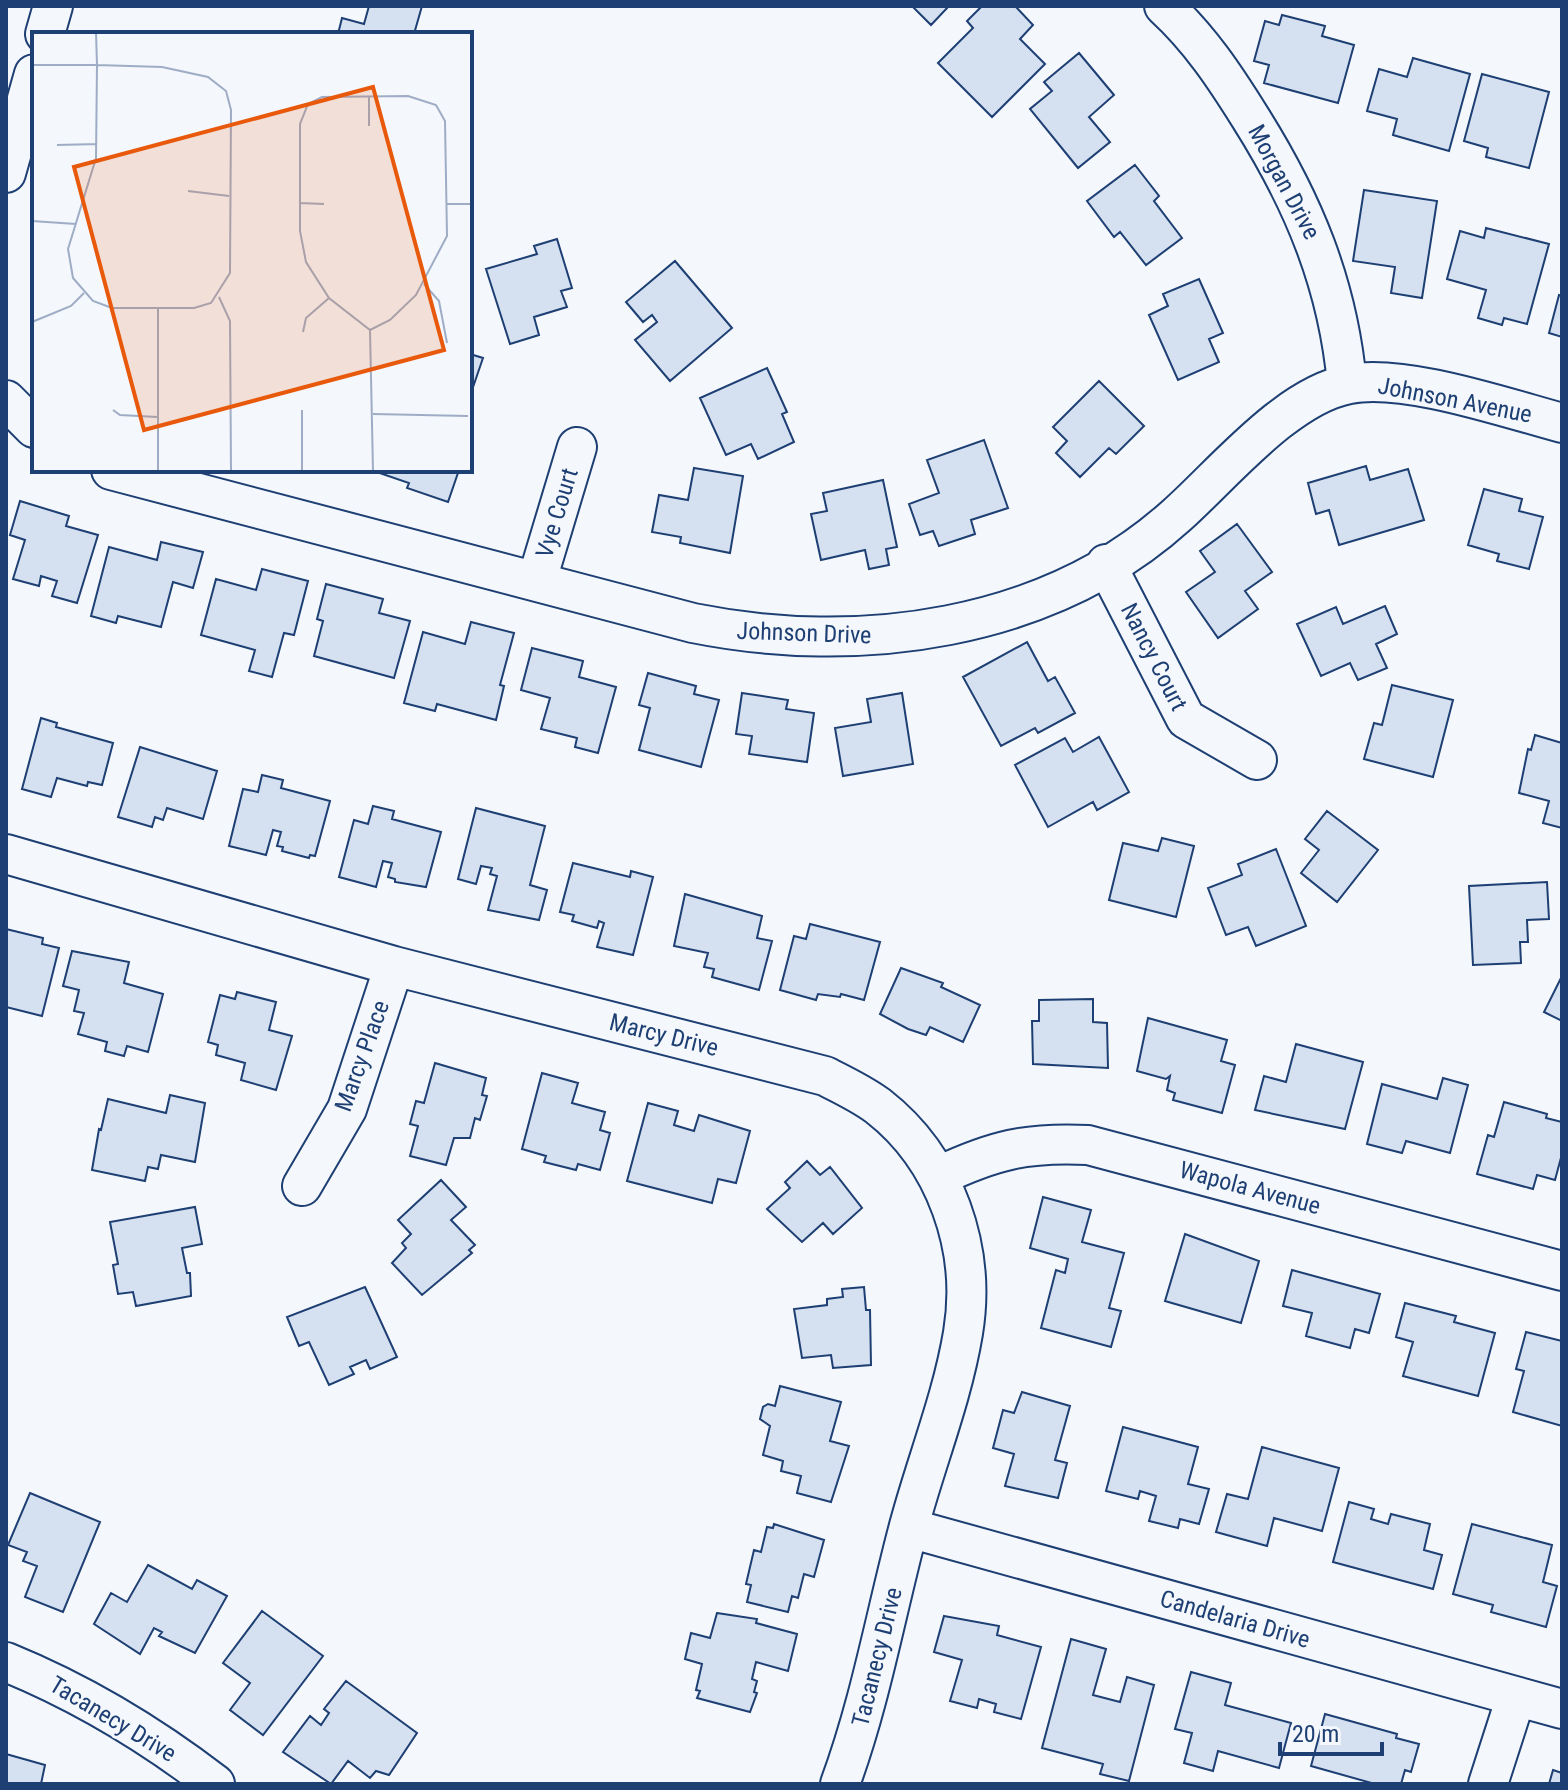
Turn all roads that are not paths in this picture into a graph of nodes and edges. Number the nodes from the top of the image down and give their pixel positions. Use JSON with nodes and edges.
{"nodes":[{"id":1,"x":53,"y":6,"type":"edge"},
{"id":2,"x":1175,"y":9,"type":"edge"},
{"id":3,"x":46,"y":32,"type":"edge"},
{"id":4,"x":32,"y":81,"type":"edge"},
{"id":5,"x":6,"y":173,"type":"edge"},
{"id":6,"x":1347,"y":384,"type":"junction"},
{"id":7,"x":6,"y":400,"type":"edge"},
{"id":8,"x":1562,"y":423,"type":"edge"},
{"id":9,"x":32,"y":426,"type":"edge"},
{"id":10,"x":577,"y":447,"type":"dead end"},
{"id":11,"x":119,"y":472,"type":"edge"},
{"id":12,"x":1106,"y":564,"type":"junction"},
{"id":13,"x":537,"y":580,"type":"junction"},
{"id":14,"x":1257,"y":760,"type":"dead end"},
{"id":15,"x":6,"y":854,"type":"edge"},
{"id":16,"x":394,"y":966,"type":"junction"},
{"id":17,"x":939,"y":1176,"type":"junction"},
{"id":18,"x":302,"y":1186,"type":"dead end"},
{"id":19,"x":1562,"y":1271,"type":"edge"},
{"id":20,"x":909,"y":1528,"type":"junction"},
{"id":21,"x":6,"y":1662,"type":"edge"},
{"id":22,"x":1516,"y":1697,"type":"junction"},
{"id":23,"x":1562,"y":1709,"type":"edge"},
{"id":24,"x":215,"y":1784,"type":"edge"},
{"id":25,"x":840,"y":1784,"type":"edge"},
{"id":26,"x":1488,"y":1784,"type":"edge"}],
"edges":[{"from":1,"to":3,"type":"street"},
{"from":2,"to":6,"type":"street","name":"Morgan Drive"},
{"from":4,"to":5,"type":"street"},
{"from":6,"to":8,"type":"street","name":"Johnson Avenue"},
{"from":6,"to":12,"type":"street","name":"Johnson Drive"},
{"from":7,"to":9,"type":"street"},
{"from":10,"to":13,"type":"street","name":"Vye Court"},
{"from":11,"to":13,"type":"street","name":"Johnson Drive"},
{"from":12,"to":13,"type":"street","name":"Johnson Drive"},
{"from":12,"to":14,"type":"street","name":"Nancy Court"},
{"from":15,"to":16,"type":"street","name":"Marcy Drive"},
{"from":16,"to":17,"type":"street","name":"Marcy Drive"},
{"from":16,"to":18,"type":"street","name":"Marcy Place"},
{"from":17,"to":19,"type":"street","name":"Wapola Avenue"},
{"from":17,"to":20,"type":"street","name":"Marcy Drive"},
{"from":20,"to":22,"type":"street","name":"Candelaria Drive"},
{"from":20,"to":25,"type":"street","name":"Tacanecy Drive"},
{"from":21,"to":24,"type":"street","name":"Tacanecy Drive"},
{"from":22,"to":23,"type":"street","name":"Candelaria Drive"},
{"from":22,"to":26,"type":"street"}]}
